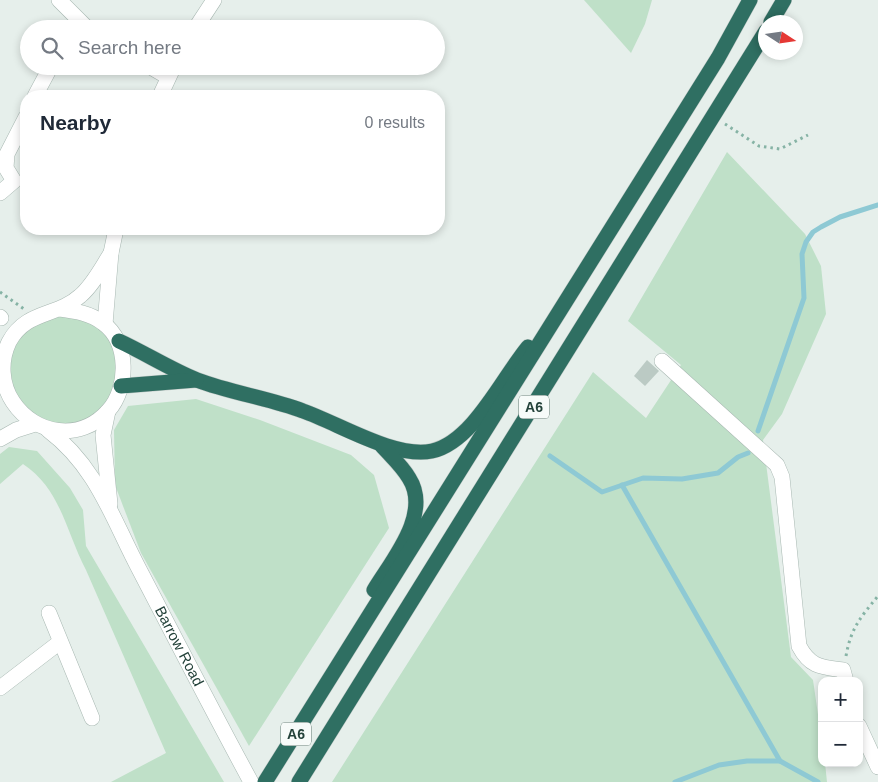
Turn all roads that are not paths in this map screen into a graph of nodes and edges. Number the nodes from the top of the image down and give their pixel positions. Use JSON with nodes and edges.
{"nodes":[{"id":1,"x":59,"y":0,"type":"edge"},
{"id":2,"x":214,"y":0,"type":"edge"},
{"id":3,"x":750,"y":0,"type":"edge"},
{"id":4,"x":784,"y":0,"type":"edge"},
{"id":5,"x":775,"y":15,"type":"edge"},
{"id":6,"x":77,"y":20,"type":"edge"},
{"id":7,"x":201,"y":20,"type":"edge"},
{"id":8,"x":758,"y":44,"type":"edge"},
{"id":9,"x":46,"y":75,"type":"edge"},
{"id":10,"x":169,"y":75,"type":"edge"},
{"id":11,"x":38,"y":90,"type":"edge"},
{"id":12,"x":163,"y":90,"type":"edge"},
{"id":13,"x":20,"y":127,"type":"edge"},
{"id":14,"x":4,"y":153,"type":"edge"},
{"id":15,"x":0,"y":193,"type":"edge"},
{"id":16,"x":115,"y":235,"type":"edge"},
{"id":17,"x":111,"y":253,"type":"junction"},
{"id":18,"x":569,"y":298,"type":"junction"},
{"id":19,"x":60,"y":309,"type":"junction"},
{"id":20,"x":105,"y":324,"type":"junction"},
{"id":21,"x":119,"y":340,"type":"junction"},
{"id":22,"x":662,"y":361,"type":"dead end"},
{"id":23,"x":1,"y":378,"type":"edge"},
{"id":24,"x":197,"y":380,"type":"junction"},
{"id":25,"x":121,"y":386,"type":"junction"},
{"id":26,"x":108,"y":412,"type":"junction"},
{"id":27,"x":42,"y":427,"type":"junction"},
{"id":28,"x":0,"y":439,"type":"edge"},
{"id":29,"x":382,"y":446,"type":"junction"},
{"id":30,"x":111,"y":508,"type":"junction"},
{"id":31,"x":49,"y":613,"type":"dead end"},
{"id":32,"x":60,"y":642,"type":"junction"},
{"id":33,"x":844,"y":675,"type":"edge"},
{"id":34,"x":326,"y":687,"type":"junction"},
{"id":35,"x":0,"y":688,"type":"edge"},
{"id":36,"x":92,"y":718,"type":"dead end"},
{"id":37,"x":863,"y":735,"type":"edge"},
{"id":38,"x":878,"y":767,"type":"edge"},
{"id":39,"x":249,"y":778,"type":"edge"},
{"id":40,"x":266,"y":782,"type":"edge"},
{"id":41,"x":299,"y":782,"type":"edge"}],
"edges":[{"from":1,"to":6,"type":"street"},
{"from":2,"to":7,"type":"street"},
{"from":3,"to":18,"type":"highway","number":"A6"},
{"from":4,"to":5,"type":"highway"},
{"from":8,"to":41,"type":"highway","number":"A6"},
{"from":9,"to":11,"type":"street"},
{"from":10,"to":12,"type":"street"},
{"from":13,"to":14,"type":"street"},
{"from":14,"to":15,"type":"street"},
{"from":16,"to":17,"type":"street"},
{"from":17,"to":19,"type":"street"},
{"from":17,"to":20,"type":"street"},
{"from":18,"to":29,"type":"highway"},
{"from":18,"to":34,"type":"highway","number":"A6"},
{"from":19,"to":20,"type":"street"},
{"from":19,"to":23,"type":"street"},
{"from":20,"to":21,"type":"street"},
{"from":21,"to":24,"type":"highway"},
{"from":21,"to":25,"type":"street"},
{"from":22,"to":33,"type":"street"},
{"from":23,"to":27,"type":"street"},
{"from":24,"to":25,"type":"highway"},
{"from":24,"to":29,"type":"highway"},
{"from":25,"to":26,"type":"street"},
{"from":26,"to":27,"type":"street"},
{"from":26,"to":30,"type":"street","name":"Barrow Road"},
{"from":27,"to":28,"type":"street"},
{"from":27,"to":30,"type":"street","name":"Barrow Road"},
{"from":29,"to":34,"type":"highway"},
{"from":30,"to":39,"type":"street","name":"Barrow Road"},
{"from":31,"to":32,"type":"street"},
{"from":32,"to":35,"type":"street"},
{"from":32,"to":36,"type":"street"},
{"from":34,"to":40,"type":"highway","number":"A6"},
{"from":37,"to":38,"type":"street"}]}
